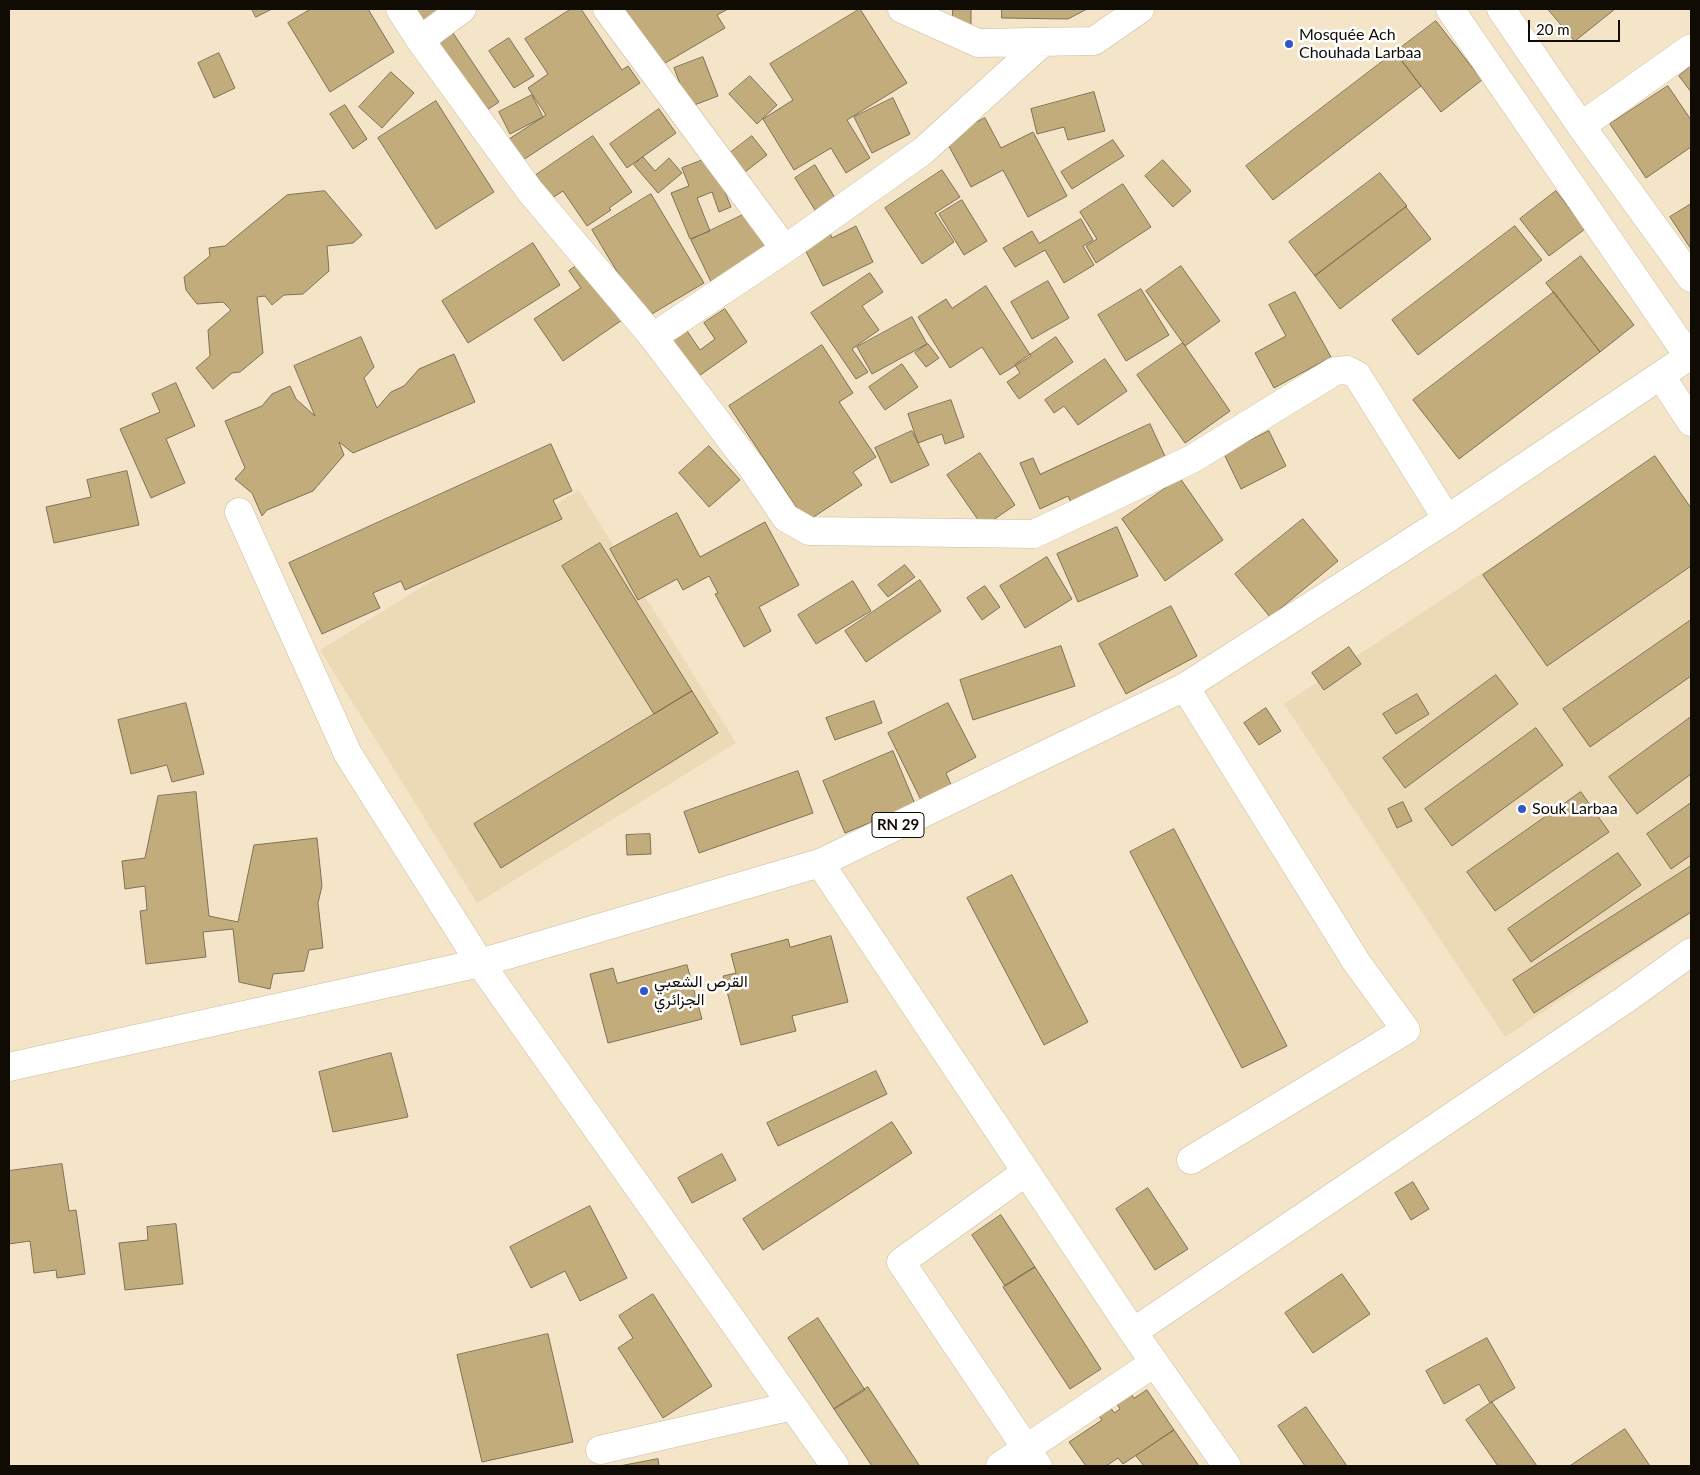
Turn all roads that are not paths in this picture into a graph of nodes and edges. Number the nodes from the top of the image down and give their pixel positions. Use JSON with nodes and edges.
{"nodes":[{"id":1,"x":400,"y":9,"type":"edge"},
{"id":2,"x":462,"y":9,"type":"edge"},
{"id":3,"x":607,"y":9,"type":"edge"},
{"id":4,"x":902,"y":9,"type":"edge"},
{"id":5,"x":1140,"y":9,"type":"edge"},
{"id":6,"x":1450,"y":9,"type":"edge"},
{"id":7,"x":1501,"y":9,"type":"edge"},
{"id":8,"x":420,"y":40,"type":"junction"},
{"id":9,"x":1043,"y":42,"type":"junction"},
{"id":10,"x":1691,"y":48,"type":"edge"},
{"id":11,"x":1581,"y":126,"type":"junction"},
{"id":12,"x":785,"y":249,"type":"junction"},
{"id":13,"x":1691,"y":278,"type":"edge"},
{"id":14,"x":653,"y":337,"type":"junction"},
{"id":15,"x":1690,"y":356,"type":"edge"},
{"id":16,"x":1661,"y":376,"type":"junction"},
{"id":17,"x":1691,"y":422,"type":"edge"},
{"id":18,"x":239,"y":512,"type":"dead end"},
{"id":19,"x":1447,"y":519,"type":"junction"},
{"id":20,"x":1185,"y":687,"type":"junction"},
{"id":21,"x":820,"y":863,"type":"junction"},
{"id":22,"x":1691,"y":952,"type":"edge"},
{"id":23,"x":480,"y":962,"type":"junction"},
{"id":24,"x":9,"y":1067,"type":"edge"},
{"id":25,"x":1191,"y":1160,"type":"dead end"},
{"id":26,"x":1026,"y":1172,"type":"junction"},
{"id":27,"x":1133,"y":1332,"type":"junction"},
{"id":28,"x":1154,"y":1363,"type":"junction"},
{"id":29,"x":792,"y":1406,"type":"junction"},
{"id":30,"x":600,"y":1450,"type":"dead end"},
{"id":31,"x":1032,"y":1457,"type":"edge"},
{"id":32,"x":835,"y":1466,"type":"edge"},
{"id":33,"x":1000,"y":1466,"type":"edge"},
{"id":34,"x":1227,"y":1466,"type":"edge"}],
"edges":[{"from":1,"to":8,"type":"street"},
{"from":2,"to":8,"type":"street"},
{"from":3,"to":12,"type":"street"},
{"from":4,"to":9,"type":"street"},
{"from":5,"to":9,"type":"street"},
{"from":6,"to":15,"type":"street"},
{"from":7,"to":11,"type":"street"},
{"from":8,"to":14,"type":"street"},
{"from":9,"to":12,"type":"street"},
{"from":10,"to":11,"type":"street"},
{"from":11,"to":13,"type":"street"},
{"from":12,"to":14,"type":"street"},
{"from":14,"to":19,"type":"street"},
{"from":15,"to":16,"type":"street","number":"RN 29"},
{"from":16,"to":17,"type":"street"},
{"from":16,"to":19,"type":"street","number":"RN 29"},
{"from":18,"to":23,"type":"street"},
{"from":19,"to":20,"type":"street","number":"RN 29"},
{"from":20,"to":21,"type":"street","number":"RN 29"},
{"from":20,"to":25,"type":"street"},
{"from":21,"to":23,"type":"street","number":"RN 29"},
{"from":21,"to":26,"type":"street"},
{"from":22,"to":27,"type":"street"},
{"from":23,"to":24,"type":"street","number":"RN 29"},
{"from":23,"to":29,"type":"street"},
{"from":26,"to":27,"type":"street"},
{"from":26,"to":31,"type":"street"},
{"from":27,"to":28,"type":"street"},
{"from":28,"to":31,"type":"street"},
{"from":28,"to":34,"type":"street"},
{"from":29,"to":30,"type":"street"},
{"from":29,"to":32,"type":"street"},
{"from":31,"to":33,"type":"street"}]}
